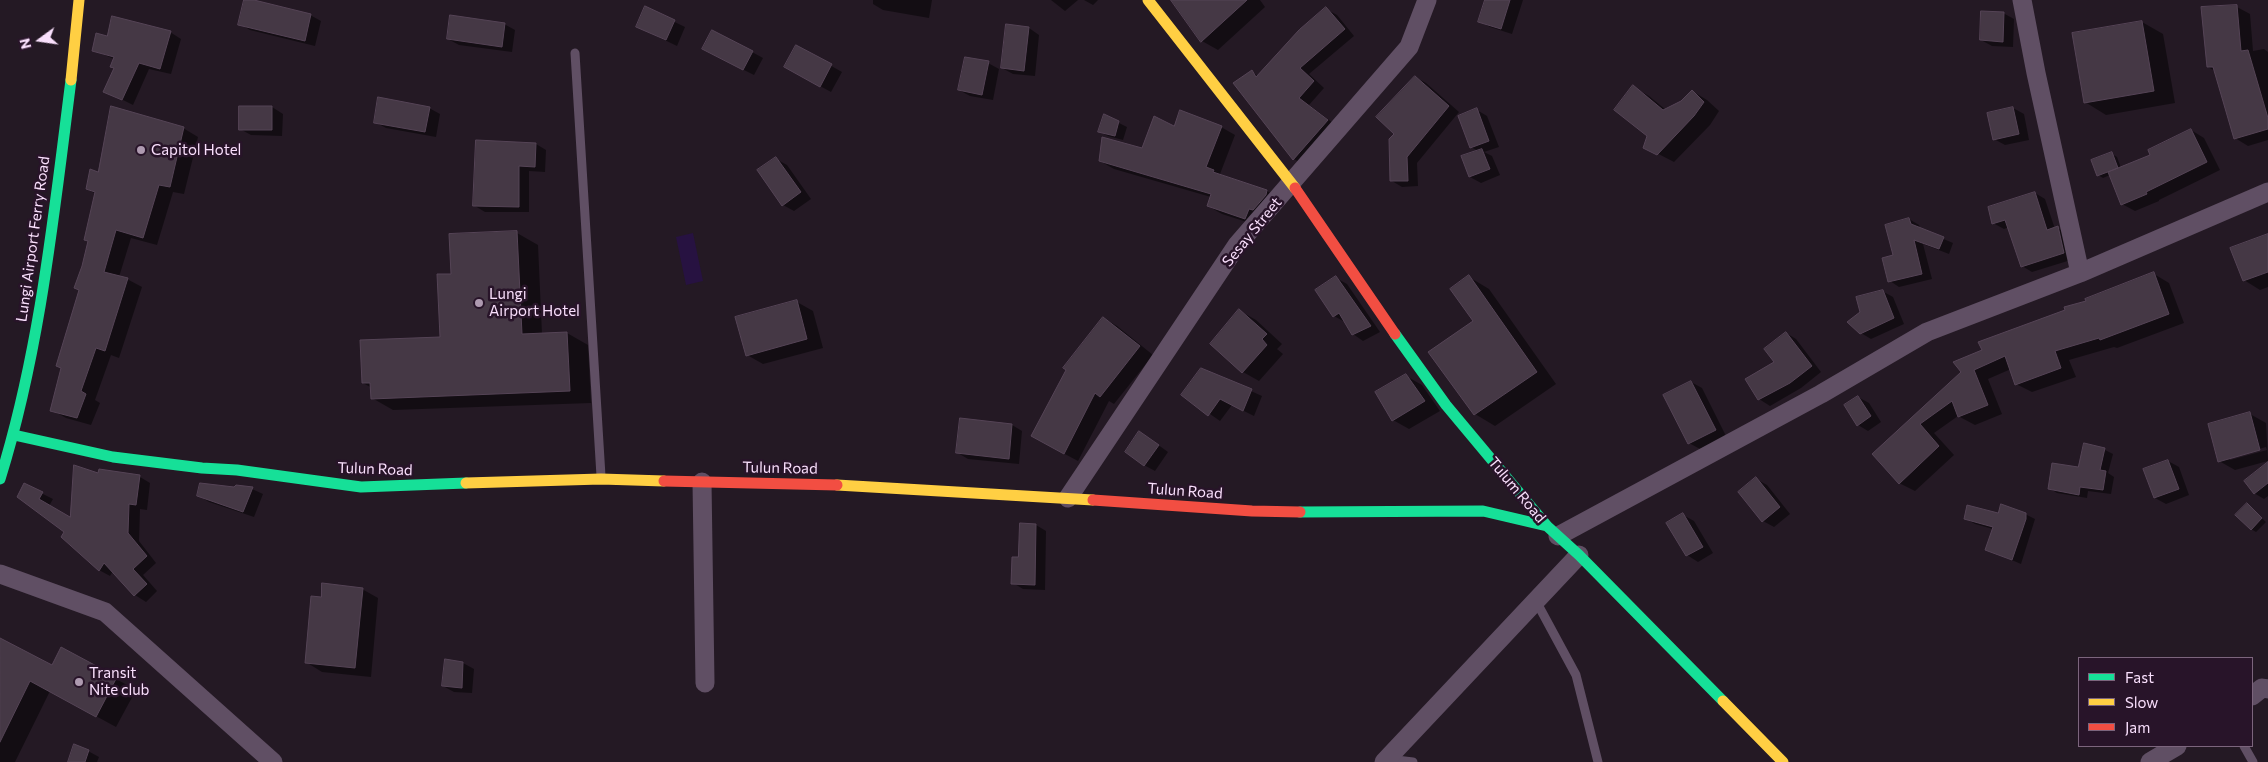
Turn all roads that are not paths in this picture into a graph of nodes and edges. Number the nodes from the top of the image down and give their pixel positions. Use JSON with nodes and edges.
{"nodes":[{"id":1,"x":79,"y":0,"type":"edge"},
{"id":2,"x":1148,"y":0,"type":"edge"},
{"id":3,"x":1427,"y":0,"type":"edge"},
{"id":4,"x":2022,"y":0,"type":"edge"},
{"id":5,"x":576,"y":53,"type":"dead end"},
{"id":6,"x":1292,"y":183,"type":"junction"},
{"id":7,"x":2268,"y":192,"type":"edge"},
{"id":8,"x":2080,"y":273,"type":"junction"},
{"id":9,"x":14,"y":435,"type":"junction"},
{"id":10,"x":0,"y":479,"type":"edge"},
{"id":11,"x":601,"y":479,"type":"junction"},
{"id":12,"x":702,"y":482,"type":"junction"},
{"id":13,"x":1068,"y":498,"type":"junction"},
{"id":14,"x":1552,"y":531,"type":"junction"},
{"id":15,"x":1579,"y":555,"type":"junction"},
{"id":16,"x":0,"y":574,"type":"edge"},
{"id":17,"x":1536,"y":600,"type":"junction"},
{"id":18,"x":705,"y":683,"type":"dead end"},
{"id":19,"x":2268,"y":689,"type":"edge"},
{"id":20,"x":2253,"y":695,"type":"edge"},
{"id":21,"x":2175,"y":747,"type":"edge"},
{"id":22,"x":2245,"y":747,"type":"edge"},
{"id":23,"x":1385,"y":761,"type":"edge"},
{"id":24,"x":273,"y":762,"type":"edge"},
{"id":25,"x":1413,"y":762,"type":"edge"},
{"id":26,"x":1598,"y":762,"type":"edge"},
{"id":27,"x":1783,"y":762,"type":"edge"},
{"id":28,"x":2150,"y":762,"type":"edge"},
{"id":29,"x":2253,"y":762,"type":"edge"}],
"edges":[{"from":1,"to":9,"type":"street","name":"Lungi Airport Ferry Road"},
{"from":2,"to":6,"type":"street","name":"Tulum Road"},
{"from":3,"to":6,"type":"street","name":"Sesay Street"},
{"from":4,"to":8,"type":"street"},
{"from":5,"to":11,"type":"lane"},
{"from":6,"to":13,"type":"street","name":"Sesay Street"},
{"from":6,"to":14,"type":"street","name":"Tulum Road"},
{"from":7,"to":8,"type":"street"},
{"from":8,"to":14,"type":"street"},
{"from":9,"to":10,"type":"street","name":"Lungi Airport Ferry Road"},
{"from":9,"to":11,"type":"street","name":"Tulun Road"},
{"from":11,"to":12,"type":"street","name":"Tulun Road"},
{"from":12,"to":13,"type":"street","name":"Tulun Road"},
{"from":12,"to":18,"type":"street"},
{"from":13,"to":14,"type":"street","name":"Tulun Road"},
{"from":14,"to":15,"type":"street","name":"Tulum Road"},
{"from":15,"to":17,"type":"street"},
{"from":15,"to":27,"type":"street","name":"Tulum Road"},
{"from":16,"to":24,"type":"street"},
{"from":17,"to":23,"type":"street"},
{"from":17,"to":26,"type":"lane"},
{"from":19,"to":20,"type":"street"},
{"from":21,"to":28,"type":"street"},
{"from":22,"to":29,"type":"lane"},
{"from":23,"to":25,"type":"lane"}]}
